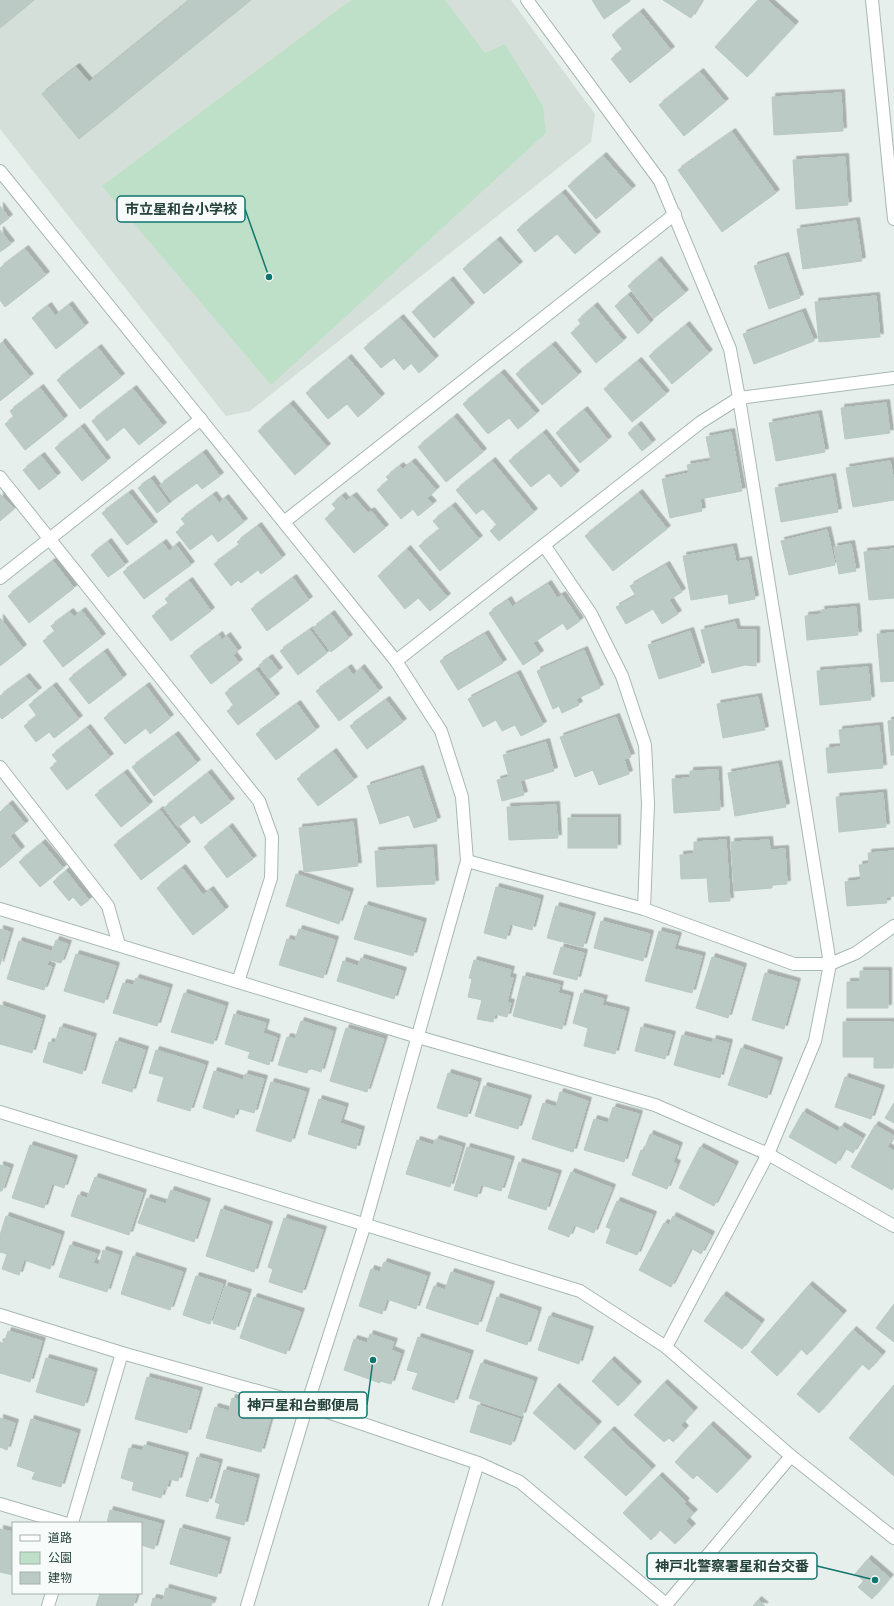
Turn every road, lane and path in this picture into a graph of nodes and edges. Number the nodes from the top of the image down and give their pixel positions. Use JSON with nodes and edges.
{"nodes":[{"id":1,"x":527,"y":0,"type":"edge"},
{"id":2,"x":872,"y":0,"type":"edge"},
{"id":3,"x":0,"y":171,"type":"edge"},
{"id":4,"x":675,"y":214,"type":"junction"},
{"id":5,"x":894,"y":219,"type":"edge"},
{"id":6,"x":894,"y":378,"type":"edge"},
{"id":7,"x":739,"y":398,"type":"junction"},
{"id":8,"x":200,"y":419,"type":"junction"},
{"id":9,"x":0,"y":477,"type":"edge"},
{"id":10,"x":284,"y":522,"type":"junction"},
{"id":11,"x":48,"y":538,"type":"junction"},
{"id":12,"x":544,"y":545,"type":"junction"},
{"id":13,"x":0,"y":578,"type":"edge"},
{"id":14,"x":396,"y":661,"type":"junction"},
{"id":15,"x":0,"y":767,"type":"edge"},
{"id":16,"x":467,"y":860,"type":"junction"},
{"id":17,"x":0,"y":909,"type":"edge"},
{"id":18,"x":644,"y":909,"type":"junction"},
{"id":19,"x":894,"y":926,"type":"edge"},
{"id":20,"x":119,"y":945,"type":"junction"},
{"id":21,"x":830,"y":964,"type":"junction"},
{"id":22,"x":238,"y":982,"type":"junction"},
{"id":23,"x":418,"y":1037,"type":"junction"},
{"id":24,"x":0,"y":1112,"type":"edge"},
{"id":25,"x":768,"y":1154,"type":"junction"},
{"id":26,"x":893,"y":1222,"type":"edge"},
{"id":27,"x":365,"y":1224,"type":"junction"},
{"id":28,"x":0,"y":1315,"type":"edge"},
{"id":29,"x":666,"y":1347,"type":"junction"},
{"id":30,"x":122,"y":1353,"type":"junction"},
{"id":31,"x":307,"y":1406,"type":"junction"},
{"id":32,"x":791,"y":1456,"type":"junction"},
{"id":33,"x":478,"y":1463,"type":"junction"},
{"id":34,"x":0,"y":1504,"type":"edge"},
{"id":35,"x":61,"y":1522,"type":"edge"},
{"id":36,"x":72,"y":1522,"type":"edge"},
{"id":37,"x":894,"y":1538,"type":"edge"},
{"id":38,"x":52,"y":1594,"type":"edge"},
{"id":39,"x":666,"y":1605,"type":"edge"},
{"id":40,"x":48,"y":1606,"type":"edge"},
{"id":41,"x":247,"y":1606,"type":"edge"},
{"id":42,"x":434,"y":1606,"type":"edge"}],
"edges":[{"from":1,"to":4,"type":"street"},
{"from":2,"to":5,"type":"street"},
{"from":3,"to":8,"type":"street"},
{"from":4,"to":7,"type":"street"},
{"from":4,"to":10,"type":"street"},
{"from":6,"to":7,"type":"street"},
{"from":7,"to":12,"type":"street"},
{"from":7,"to":21,"type":"street"},
{"from":8,"to":10,"type":"street"},
{"from":8,"to":11,"type":"street"},
{"from":9,"to":11,"type":"street"},
{"from":10,"to":14,"type":"street"},
{"from":11,"to":13,"type":"street"},
{"from":11,"to":22,"type":"street"},
{"from":12,"to":14,"type":"street"},
{"from":12,"to":18,"type":"street"},
{"from":14,"to":16,"type":"street"},
{"from":15,"to":20,"type":"street"},
{"from":16,"to":18,"type":"street"},
{"from":16,"to":23,"type":"street"},
{"from":17,"to":20,"type":"street"},
{"from":18,"to":21,"type":"street"},
{"from":19,"to":21,"type":"street"},
{"from":20,"to":22,"type":"street"},
{"from":21,"to":25,"type":"street"},
{"from":22,"to":23,"type":"street"},
{"from":23,"to":25,"type":"street"},
{"from":23,"to":27,"type":"street"},
{"from":24,"to":27,"type":"street"},
{"from":25,"to":26,"type":"street"},
{"from":25,"to":29,"type":"street"},
{"from":27,"to":29,"type":"street"},
{"from":27,"to":31,"type":"street"},
{"from":28,"to":30,"type":"street"},
{"from":29,"to":32,"type":"street"},
{"from":30,"to":31,"type":"street"},
{"from":30,"to":36,"type":"street"},
{"from":31,"to":33,"type":"street"},
{"from":31,"to":41,"type":"street"},
{"from":32,"to":37,"type":"street"},
{"from":32,"to":39,"type":"street"},
{"from":33,"to":39,"type":"street"},
{"from":33,"to":42,"type":"street"},
{"from":34,"to":35,"type":"street"},
{"from":38,"to":40,"type":"street"}]}
